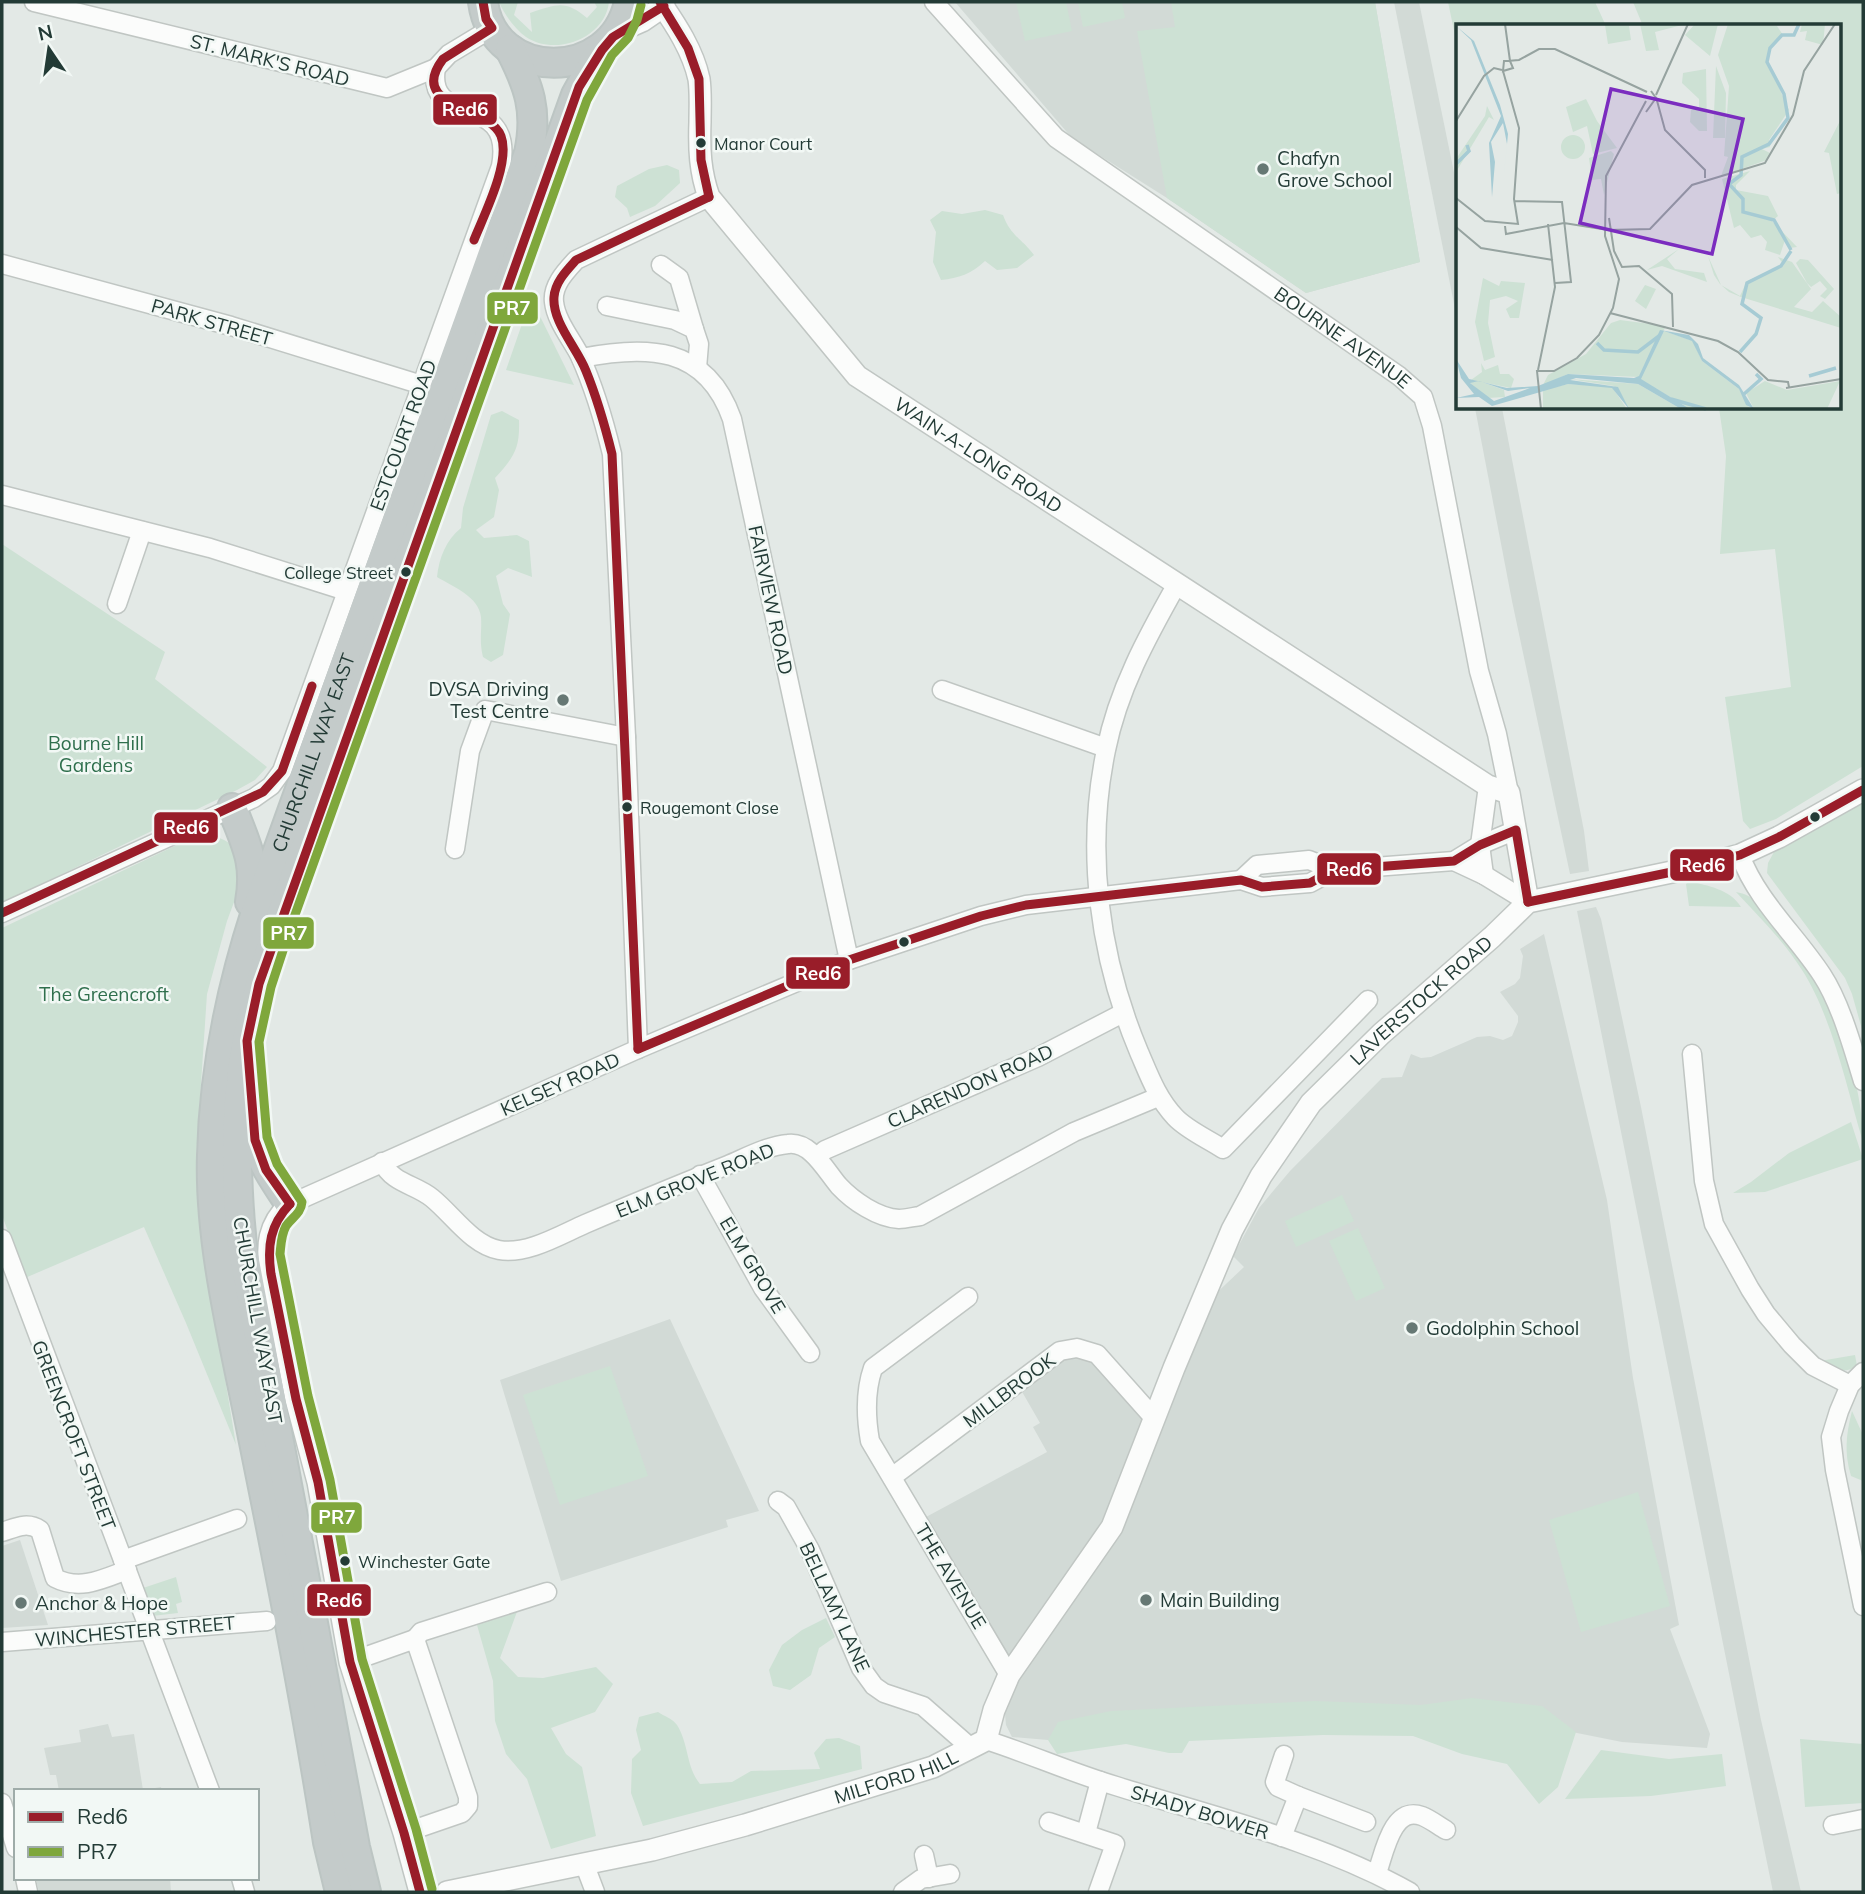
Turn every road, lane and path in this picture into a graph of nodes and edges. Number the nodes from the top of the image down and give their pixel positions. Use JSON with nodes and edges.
{"nodes":[{"id":1,"x":34,"y":2,"type":"edge"},
{"id":2,"x":629,"y":2,"type":"edge"},
{"id":3,"x":934,"y":2,"type":"edge"},
{"id":4,"x":664,"y":3,"type":"edge"},
{"id":5,"x":482,"y":13,"type":"edge"},
{"id":6,"x":610,"y":40,"type":"junction"},
{"id":7,"x":510,"y":49,"type":"junction"},
{"id":8,"x":436,"y":68,"type":"junction"},
{"id":9,"x":709,"y":197,"type":"junction"},
{"id":10,"x":2,"y":264,"type":"edge"},
{"id":11,"x":661,"y":265,"type":"dead end"},
{"id":12,"x":607,"y":306,"type":"dead end"},
{"id":13,"x":694,"y":329,"type":"junction"},
{"id":14,"x":580,"y":358,"type":"junction"},
{"id":15,"x":697,"y":368,"type":"junction"},
{"id":16,"x":422,"y":385,"type":"junction"},
{"id":17,"x":2,"y":495,"type":"edge"},
{"id":18,"x":142,"y":531,"type":"junction"},
{"id":19,"x":1177,"y":584,"type":"junction"},
{"id":20,"x":346,"y":591,"type":"junction"},
{"id":21,"x":117,"y":604,"type":"dead end"},
{"id":22,"x":942,"y":690,"type":"dead end"},
{"id":23,"x":626,"y":737,"type":"junction"},
{"id":24,"x":1106,"y":748,"type":"junction"},
{"id":25,"x":1488,"y":786,"type":"junction"},
{"id":26,"x":1863,"y":790,"type":"edge"},
{"id":27,"x":1509,"y":793,"type":"junction"},
{"id":28,"x":232,"y":808,"type":"junction"},
{"id":29,"x":1516,"y":830,"type":"junction"},
{"id":30,"x":1480,"y":845,"type":"junction"},
{"id":31,"x":455,"y":849,"type":"dead end"},
{"id":32,"x":1740,"y":855,"type":"junction"},
{"id":33,"x":1454,"y":861,"type":"junction"},
{"id":34,"x":1485,"y":875,"type":"junction"},
{"id":35,"x":1098,"y":897,"type":"junction"},
{"id":36,"x":1528,"y":902,"type":"junction"},
{"id":37,"x":2,"y":913,"type":"edge"},
{"id":38,"x":242,"y":957,"type":"junction"},
{"id":39,"x":849,"y":960,"type":"junction"},
{"id":40,"x":1368,"y":1000,"type":"dead end"},
{"id":41,"x":1123,"y":1013,"type":"junction"},
{"id":42,"x":247,"y":1041,"type":"junction"},
{"id":43,"x":638,"y":1049,"type":"junction"},
{"id":44,"x":1692,"y":1055,"type":"dead end"},
{"id":45,"x":1863,"y":1081,"type":"edge"},
{"id":46,"x":1158,"y":1097,"type":"junction"},
{"id":47,"x":817,"y":1157,"type":"junction"},
{"id":48,"x":382,"y":1162,"type":"junction"},
{"id":49,"x":700,"y":1175,"type":"junction"},
{"id":50,"x":289,"y":1205,"type":"junction"},
{"id":51,"x":2,"y":1239,"type":"edge"},
{"id":52,"x":968,"y":1297,"type":"dead end"},
{"id":53,"x":810,"y":1353,"type":"dead end"},
{"id":54,"x":1863,"y":1371,"type":"edge"},
{"id":55,"x":1850,"y":1385,"type":"junction"},
{"id":56,"x":1154,"y":1418,"type":"junction"},
{"id":57,"x":892,"y":1477,"type":"junction"},
{"id":58,"x":778,"y":1501,"type":"dead end"},
{"id":59,"x":237,"y":1519,"type":"dead end"},
{"id":60,"x":2,"y":1532,"type":"edge"},
{"id":61,"x":125,"y":1565,"type":"junction"},
{"id":62,"x":547,"y":1592,"type":"dead end"},
{"id":63,"x":1863,"y":1606,"type":"edge"},
{"id":64,"x":267,"y":1621,"type":"dead end"},
{"id":65,"x":149,"y":1629,"type":"junction"},
{"id":66,"x":415,"y":1639,"type":"junction"},
{"id":67,"x":2,"y":1642,"type":"edge"},
{"id":68,"x":350,"y":1662,"type":"junction"},
{"id":69,"x":1009,"y":1675,"type":"junction"},
{"id":70,"x":978,"y":1744,"type":"junction"},
{"id":71,"x":1284,"y":1755,"type":"dead end"},
{"id":72,"x":329,"y":1771,"type":"junction"},
{"id":73,"x":1100,"y":1781,"type":"junction"},
{"id":74,"x":209,"y":1789,"type":"edge"},
{"id":75,"x":1298,"y":1796,"type":"junction"},
{"id":76,"x":2,"y":1803,"type":"edge"},
{"id":77,"x":1863,"y":1819,"type":"edge"},
{"id":78,"x":1049,"y":1822,"type":"dead end"},
{"id":79,"x":1366,"y":1822,"type":"dead end"},
{"id":80,"x":1833,"y":1825,"type":"dead end"},
{"id":81,"x":1446,"y":1830,"type":"dead end"},
{"id":82,"x":404,"y":1833,"type":"junction"},
{"id":83,"x":1086,"y":1833,"type":"junction"},
{"id":84,"x":1282,"y":1837,"type":"junction"},
{"id":85,"x":14,"y":1842,"type":"edge"},
{"id":86,"x":924,"y":1855,"type":"dead end"},
{"id":87,"x":584,"y":1863,"type":"junction"},
{"id":88,"x":1377,"y":1873,"type":"junction"},
{"id":89,"x":950,"y":1874,"type":"dead end"},
{"id":90,"x":929,"y":1878,"type":"junction"},
{"id":91,"x":351,"y":1887,"type":"edge"},
{"id":92,"x":419,"y":1892,"type":"edge"},
{"id":93,"x":447,"y":1892,"type":"edge"},
{"id":94,"x":595,"y":1892,"type":"edge"},
{"id":95,"x":904,"y":1892,"type":"edge"},
{"id":96,"x":1098,"y":1892,"type":"edge"},
{"id":97,"x":1410,"y":1892,"type":"edge"}],
"edges":[{"from":1,"to":8,"type":"street","name":"ST. MARK'S ROAD"},
{"from":2,"to":6,"type":"highway","name":"CHURCHILL WAY EAST"},
{"from":3,"to":27,"type":"street","name":"BOURNE AVENUE"},
{"from":4,"to":6,"type":"street","name":"WAIN-A-LONG ROAD"},
{"from":4,"to":9,"type":"street","name":"WAIN-A-LONG ROAD"},
{"from":5,"to":7,"type":"highway"},
{"from":5,"to":8,"type":"street","name":"ST. MARK'S ROAD"},
{"from":6,"to":7,"type":"highway"},
{"from":6,"to":42,"type":"highway","name":"CHURCHILL WAY EAST"},
{"from":7,"to":38,"type":"highway","name":"CHURCHILL WAY EAST"},
{"from":8,"to":16,"type":"street","name":"ESTCOURT ROAD"},
{"from":9,"to":14,"type":"street"},
{"from":9,"to":19,"type":"street","name":"WAIN-A-LONG ROAD"},
{"from":10,"to":16,"type":"street","name":"PARK STREET"},
{"from":11,"to":13,"type":"street"},
{"from":12,"to":13,"type":"street"},
{"from":13,"to":15,"type":"street"},
{"from":14,"to":15,"type":"street","name":"FAIRVIEW ROAD"},
{"from":14,"to":23,"type":"street"},
{"from":15,"to":39,"type":"street","name":"FAIRVIEW ROAD"},
{"from":16,"to":20,"type":"street","name":"ESTCOURT ROAD"},
{"from":17,"to":18,"type":"street"},
{"from":18,"to":20,"type":"street"},
{"from":18,"to":21,"type":"street"},
{"from":19,"to":24,"type":"street"},
{"from":19,"to":25,"type":"street","name":"WAIN-A-LONG ROAD"},
{"from":20,"to":28,"type":"street","name":"ESTCOURT ROAD"},
{"from":22,"to":24,"type":"street"},
{"from":23,"to":31,"type":"street"},
{"from":23,"to":43,"type":"street"},
{"from":24,"to":35,"type":"street"},
{"from":25,"to":27,"type":"street","name":"WAIN-A-LONG ROAD"},
{"from":25,"to":30,"type":"street"},
{"from":26,"to":32,"type":"street"},
{"from":27,"to":29,"type":"street","name":"BOURNE AVENUE"},
{"from":28,"to":37,"type":"street","name":"ESTCOURT ROAD"},
{"from":28,"to":38,"type":"highway"},
{"from":29,"to":30,"type":"street","name":"KELSEY ROAD"},
{"from":29,"to":36,"type":"street","name":"BOURNE AVENUE"},
{"from":30,"to":33,"type":"street","name":"KELSEY ROAD"},
{"from":30,"to":34,"type":"street"},
{"from":32,"to":36,"type":"street"},
{"from":32,"to":45,"type":"street"},
{"from":33,"to":34,"type":"street","name":"KELSEY ROAD"},
{"from":33,"to":35,"type":"street","name":"KELSEY ROAD"},
{"from":34,"to":36,"type":"street","name":"KELSEY ROAD"},
{"from":35,"to":39,"type":"street","name":"KELSEY ROAD"},
{"from":35,"to":41,"type":"street"},
{"from":36,"to":56,"type":"street","name":"LAVERSTOCK ROAD"},
{"from":38,"to":72,"type":"highway","name":"CHURCHILL WAY EAST"},
{"from":39,"to":43,"type":"street","name":"KELSEY ROAD"},
{"from":40,"to":46,"type":"street","name":"LAVERSTOCK ROAD"},
{"from":41,"to":46,"type":"street"},
{"from":41,"to":47,"type":"street","name":"CLARENDON ROAD"},
{"from":42,"to":50,"type":"highway"},
{"from":42,"to":72,"type":"highway","name":"CHURCHILL WAY EAST"},
{"from":43,"to":48,"type":"street","name":"KELSEY ROAD"},
{"from":44,"to":55,"type":"street"},
{"from":46,"to":47,"type":"street","name":"ELM GROVE ROAD"},
{"from":47,"to":49,"type":"street","name":"ELM GROVE ROAD"},
{"from":48,"to":49,"type":"street","name":"ELM GROVE ROAD"},
{"from":48,"to":50,"type":"street","name":"KELSEY ROAD"},
{"from":49,"to":53,"type":"street","name":"ELM GROVE"},
{"from":50,"to":68,"type":"street"},
{"from":51,"to":61,"type":"street","name":"GREENCROFT STREET"},
{"from":52,"to":57,"type":"street"},
{"from":54,"to":55,"type":"street"},
{"from":55,"to":63,"type":"street"},
{"from":56,"to":57,"type":"street","name":"MILLBROOK"},
{"from":56,"to":69,"type":"street"},
{"from":57,"to":69,"type":"street","name":"THE AVENUE"},
{"from":58,"to":70,"type":"street","name":"BELLAMY LANE"},
{"from":59,"to":61,"type":"street"},
{"from":60,"to":61,"type":"street"},
{"from":61,"to":65,"type":"street","name":"GREENCROFT STREET"},
{"from":62,"to":66,"type":"street"},
{"from":64,"to":65,"type":"street","name":"WINCHESTER STREET"},
{"from":65,"to":67,"type":"street","name":"WINCHESTER STREET"},
{"from":65,"to":74,"type":"street","name":"GREENCROFT STREET"},
{"from":66,"to":68,"type":"street"},
{"from":66,"to":82,"type":"street"},
{"from":68,"to":82,"type":"street"},
{"from":69,"to":70,"type":"street"},
{"from":70,"to":73,"type":"street","name":"SHADY BOWER"},
{"from":70,"to":87,"type":"street","name":"MILFORD HILL"},
{"from":71,"to":75,"type":"street"},
{"from":72,"to":91,"type":"highway"},
{"from":72,"to":91,"type":"highway","name":"CHURCHILL WAY EAST"},
{"from":73,"to":83,"type":"street"},
{"from":73,"to":84,"type":"street","name":"SHADY BOWER"},
{"from":75,"to":79,"type":"street"},
{"from":75,"to":84,"type":"street"},
{"from":76,"to":85,"type":"street"},
{"from":77,"to":80,"type":"street"},
{"from":78,"to":83,"type":"street"},
{"from":81,"to":88,"type":"street"},
{"from":82,"to":92,"type":"street"},
{"from":83,"to":96,"type":"street"},
{"from":84,"to":88,"type":"street","name":"SHADY BOWER"},
{"from":86,"to":90,"type":"street"},
{"from":87,"to":93,"type":"street","name":"MILFORD HILL"},
{"from":87,"to":94,"type":"street"},
{"from":88,"to":97,"type":"street","name":"SHADY BOWER"},
{"from":89,"to":90,"type":"street"},
{"from":90,"to":95,"type":"street"}]}
